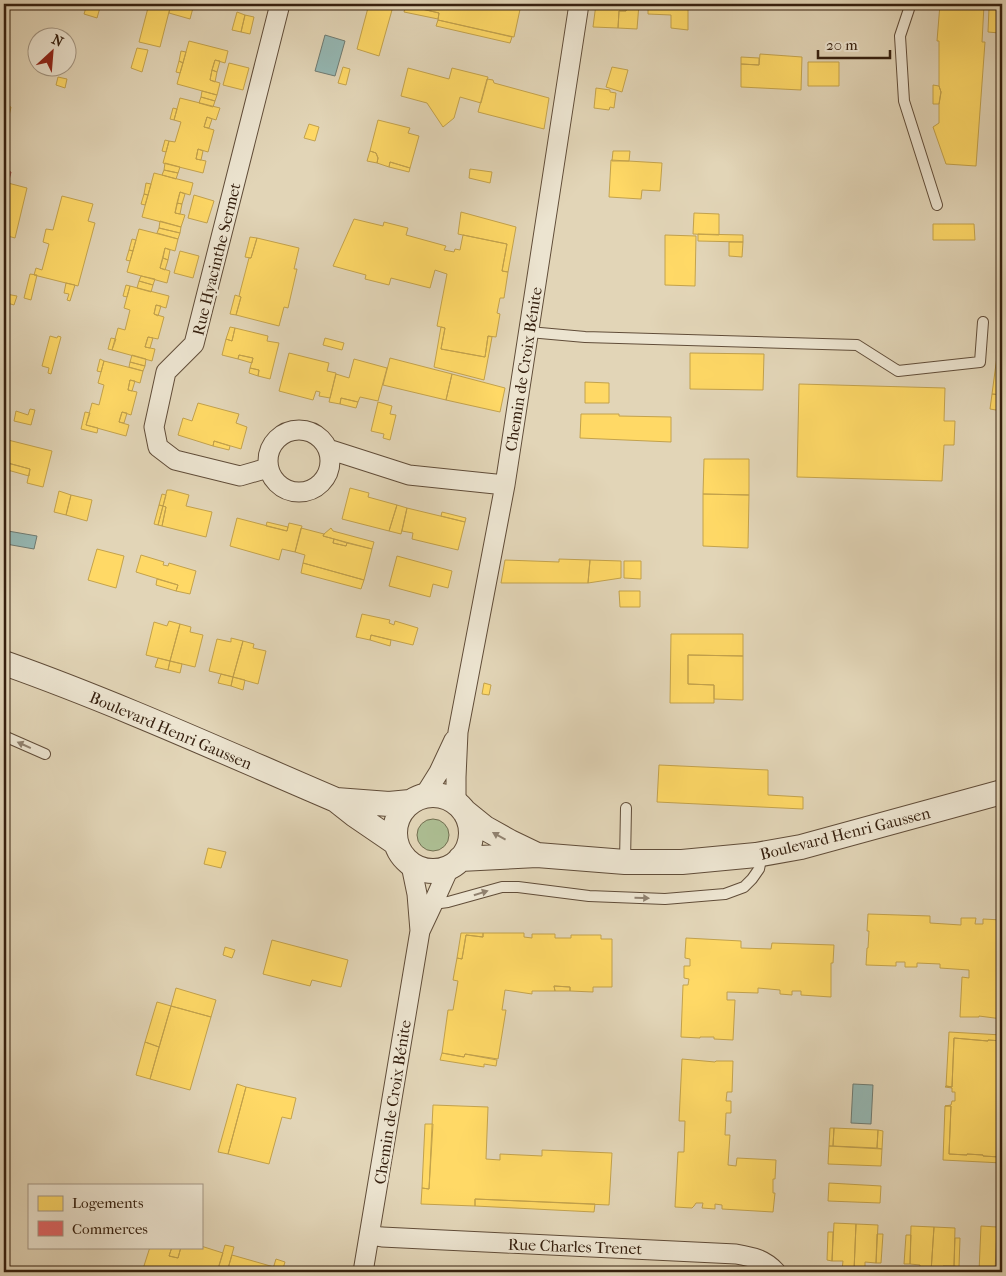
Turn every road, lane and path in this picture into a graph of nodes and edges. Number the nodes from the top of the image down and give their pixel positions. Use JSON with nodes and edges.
{"nodes":[{"id":1,"x":280,"y":4,"type":"edge"},
{"id":2,"x":580,"y":4,"type":"edge"},
{"id":3,"x":909,"y":4,"type":"edge"},
{"id":4,"x":937,"y":205,"type":"dead end"},
{"id":5,"x":983,"y":322,"type":"dead end"},
{"id":6,"x":529,"y":332,"type":"junction"},
{"id":7,"x":328,"y":449,"type":"junction"},
{"id":8,"x":268,"y":468,"type":"junction"},
{"id":9,"x":505,"y":485,"type":"junction"},
{"id":10,"x":4,"y":663,"type":"edge"},
{"id":11,"x":458,"y":732,"type":"junction"},
{"id":12,"x":4,"y":736,"type":"edge"},
{"id":13,"x":45,"y":754,"type":"dead end"},
{"id":14,"x":1002,"y":792,"type":"edge"},
{"id":15,"x":417,"y":799,"type":"junction"},
{"id":16,"x":336,"y":800,"type":"junction"},
{"id":17,"x":460,"y":807,"type":"junction"},
{"id":18,"x":626,"y":808,"type":"dead end"},
{"id":19,"x":396,"y":843,"type":"junction"},
{"id":20,"x":762,"y":854,"type":"junction"},
{"id":21,"x":537,"y":855,"type":"junction"},
{"id":22,"x":625,"y":862,"type":"junction"},
{"id":23,"x":411,"y":864,"type":"junction"},
{"id":24,"x":455,"y":864,"type":"junction"},
{"id":25,"x":433,"y":904,"type":"junction"},
{"id":26,"x":420,"y":931,"type":"junction"},
{"id":27,"x":370,"y":1235,"type":"junction"},
{"id":28,"x":363,"y":1272,"type":"edge"},
{"id":29,"x":776,"y":1272,"type":"edge"}],
"edges":[{"from":1,"to":8,"type":"street","name":"Rue Hyacinthe Sermet"},
{"from":2,"to":6,"type":"street","name":"Chemin de Croix Bénite"},
{"from":3,"to":4,"type":"lane"},
{"from":5,"to":6,"type":"lane"},
{"from":6,"to":9,"type":"street","name":"Chemin de Croix Bénite"},
{"from":7,"to":8,"type":"street"},
{"from":7,"to":8,"type":"street"},
{"from":7,"to":9,"type":"street"},
{"from":9,"to":11,"type":"street","name":"Chemin de Croix Bénite"},
{"from":10,"to":16,"type":"street","name":"Boulevard Henri Gaussen"},
{"from":11,"to":15,"type":"street","name":"Chemin de Croix Bénite"},
{"from":11,"to":17,"type":"street","name":"Chemin de Croix Bénite"},
{"from":13,"to":12,"type":"lane","one_way":true},
{"from":14,"to":20,"type":"street","name":"Boulevard Henri Gaussen"},
{"from":15,"to":16,"type":"street","name":"Boulevard Henri Gaussen"},
{"from":15,"to":17,"type":"street","name":"Boulevard Henri Gaussen"},
{"from":15,"to":19,"type":"street"},
{"from":16,"to":19,"type":"street","name":"Boulevard Henri Gaussen"},
{"from":21,"to":17,"type":"street","name":"Boulevard Henri Gaussen","one_way":true},
{"from":17,"to":24,"type":"street"},
{"from":18,"to":22,"type":"lane"},
{"from":19,"to":23,"type":"street","name":"Boulevard Henri Gaussen"},
{"from":20,"to":22,"type":"street","name":"Boulevard Henri Gaussen"},
{"from":25,"to":20,"type":"lane","one_way":true},
{"from":21,"to":22,"type":"street","name":"Boulevard Henri Gaussen"},
{"from":21,"to":24,"type":"street","name":"Boulevard Henri Gaussen"},
{"from":23,"to":24,"type":"street","name":"Boulevard Henri Gaussen"},
{"from":23,"to":26,"type":"street","name":"Chemin de Croix Bénite"},
{"from":24,"to":25,"type":"street","name":"Chemin de Croix Bénite"},
{"from":25,"to":26,"type":"street","name":"Chemin de Croix Bénite"},
{"from":26,"to":27,"type":"street","name":"Chemin de Croix Bénite"},
{"from":27,"to":28,"type":"street","name":"Chemin de Croix Bénite"},
{"from":27,"to":29,"type":"street","name":"Rue Charles Trenet"}]}
